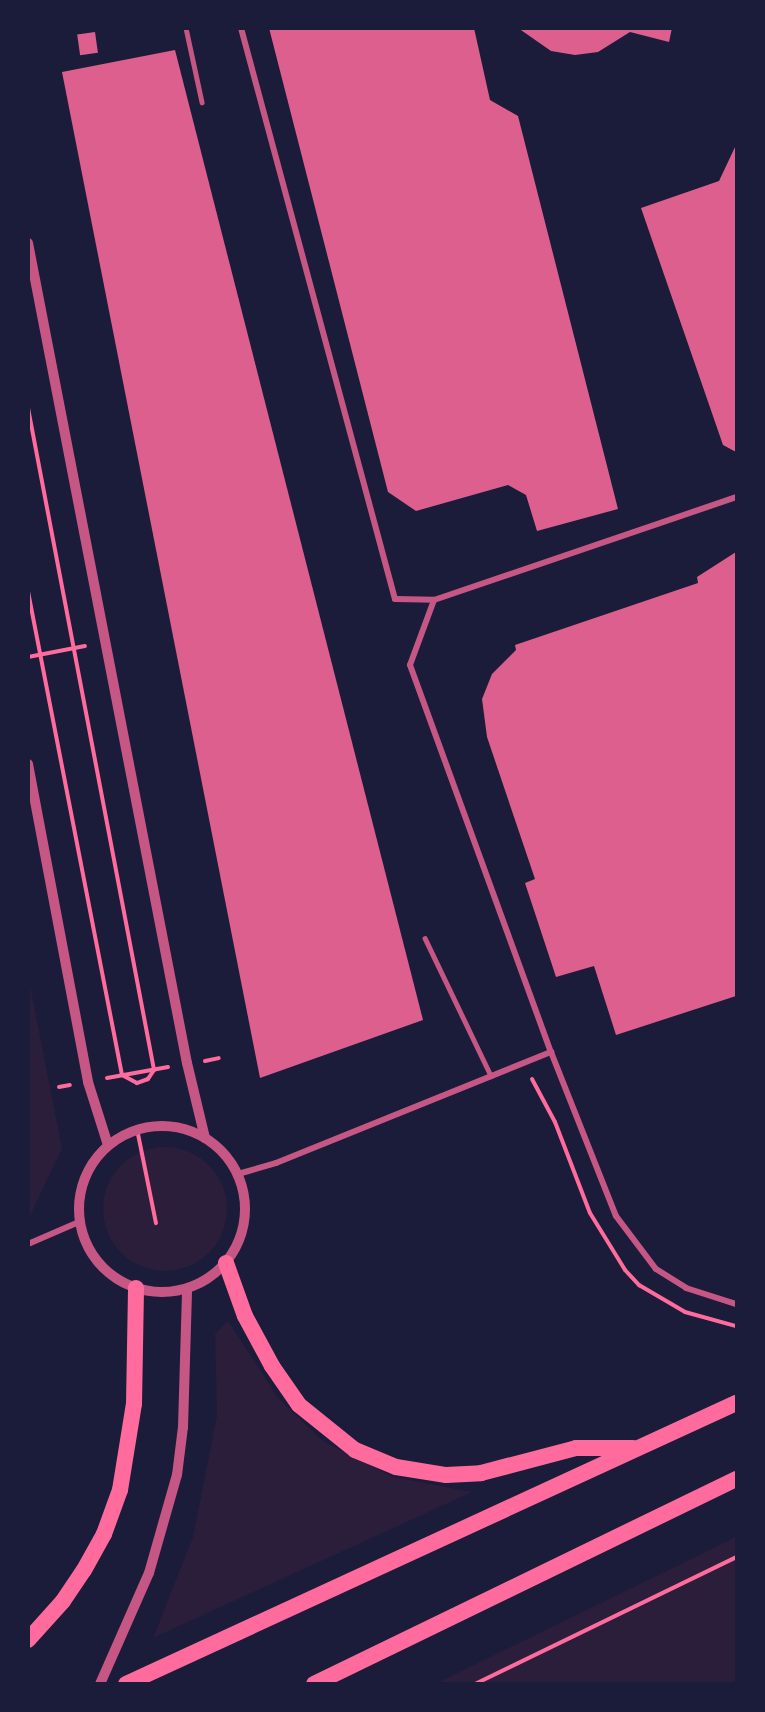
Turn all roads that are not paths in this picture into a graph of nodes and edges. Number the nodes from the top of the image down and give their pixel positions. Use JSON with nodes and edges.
{"nodes":[{"id":1,"x":186,"y":28,"type":"edge"},
{"id":2,"x":241,"y":28,"type":"edge"},
{"id":3,"x":202,"y":102,"type":"dead end"},
{"id":4,"x":28,"y":243,"type":"edge"},
{"id":5,"x":736,"y":496,"type":"edge"},
{"id":6,"x":434,"y":600,"type":"junction"},
{"id":7,"x":28,"y":764,"type":"edge"},
{"id":8,"x":425,"y":938,"type":"dead end"},
{"id":9,"x":551,"y":1052,"type":"junction"},
{"id":10,"x":491,"y":1076,"type":"junction"},
{"id":11,"x":205,"y":1138,"type":"junction"},
{"id":12,"x":108,"y":1145,"type":"junction"},
{"id":13,"x":238,"y":1174,"type":"junction"},
{"id":14,"x":79,"y":1222,"type":"junction"},
{"id":15,"x":28,"y":1245,"type":"edge"},
{"id":16,"x":226,"y":1263,"type":"junction"},
{"id":17,"x":136,"y":1288,"type":"junction"},
{"id":18,"x":187,"y":1289,"type":"junction"},
{"id":19,"x":736,"y":1304,"type":"edge"},
{"id":20,"x":736,"y":1403,"type":"edge"},
{"id":21,"x":640,"y":1448,"type":"junction"},
{"id":22,"x":736,"y":1479,"type":"edge"},
{"id":23,"x":28,"y":1640,"type":"edge"},
{"id":24,"x":131,"y":1681,"type":"edge"},
{"id":25,"x":100,"y":1683,"type":"edge"},
{"id":26,"x":314,"y":1683,"type":"edge"}],
"edges":[{"from":1,"to":3,"type":"lane"},
{"from":2,"to":6,"type":"street"},
{"from":4,"to":11,"type":"street"},
{"from":5,"to":6,"type":"street"},
{"from":6,"to":9,"type":"street"},
{"from":7,"to":12,"type":"street"},
{"from":8,"to":10,"type":"lane"},
{"from":9,"to":10,"type":"street"},
{"from":9,"to":19,"type":"street"},
{"from":10,"to":13,"type":"street"},
{"from":11,"to":12,"type":"street"},
{"from":11,"to":13,"type":"street"},
{"from":12,"to":14,"type":"street"},
{"from":13,"to":16,"type":"street"},
{"from":14,"to":15,"type":"street"},
{"from":14,"to":17,"type":"street"},
{"from":16,"to":18,"type":"street"},
{"from":16,"to":21,"type":"highway"},
{"from":17,"to":18,"type":"street"},
{"from":17,"to":23,"type":"highway"},
{"from":18,"to":25,"type":"street"},
{"from":20,"to":21,"type":"highway"},
{"from":21,"to":24,"type":"highway"},
{"from":22,"to":26,"type":"highway"}]}
